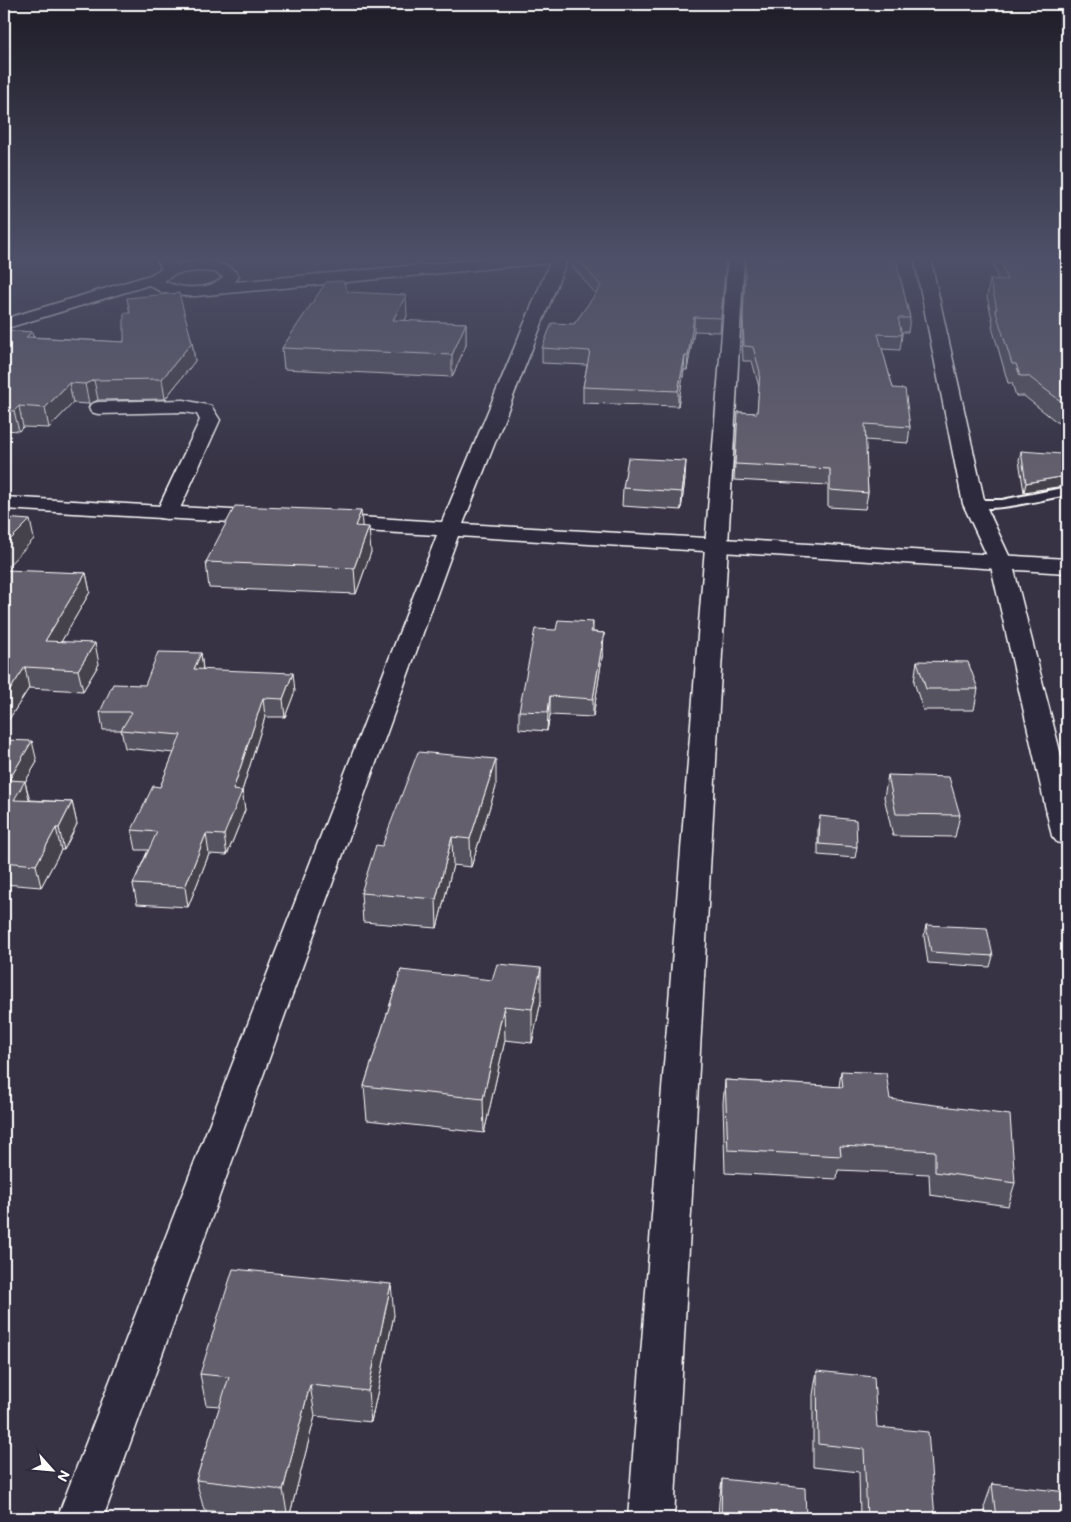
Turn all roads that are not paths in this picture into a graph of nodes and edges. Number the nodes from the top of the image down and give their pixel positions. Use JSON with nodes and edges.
{"nodes":[{"id":1,"x":531,"y":328,"type":"edge"},
{"id":2,"x":732,"y":328,"type":"edge"},
{"id":3,"x":937,"y":328,"type":"edge"},
{"id":4,"x":98,"y":408,"type":"dead end"},
{"id":5,"x":1067,"y":491,"type":"edge"},
{"id":6,"x":4,"y":503,"type":"edge"},
{"id":7,"x":974,"y":504,"type":"junction"},
{"id":8,"x":167,"y":512,"type":"junction"},
{"id":9,"x":450,"y":529,"type":"junction"},
{"id":10,"x":718,"y":545,"type":"junction"},
{"id":11,"x":1001,"y":562,"type":"junction"},
{"id":12,"x":1067,"y":566,"type":"edge"},
{"id":13,"x":1067,"y":836,"type":"edge"},
{"id":14,"x":80,"y":1518,"type":"edge"},
{"id":15,"x":651,"y":1518,"type":"edge"}],
"edges":[{"from":1,"to":9,"type":"street"},
{"from":2,"to":10,"type":"street"},
{"from":3,"to":7,"type":"street"},
{"from":4,"to":8,"type":"street"},
{"from":5,"to":7,"type":"lane"},
{"from":6,"to":8,"type":"street"},
{"from":7,"to":11,"type":"street"},
{"from":8,"to":9,"type":"street"},
{"from":9,"to":10,"type":"street"},
{"from":9,"to":14,"type":"street"},
{"from":10,"to":11,"type":"street"},
{"from":10,"to":15,"type":"street"},
{"from":11,"to":12,"type":"street"},
{"from":11,"to":13,"type":"street"}]}
